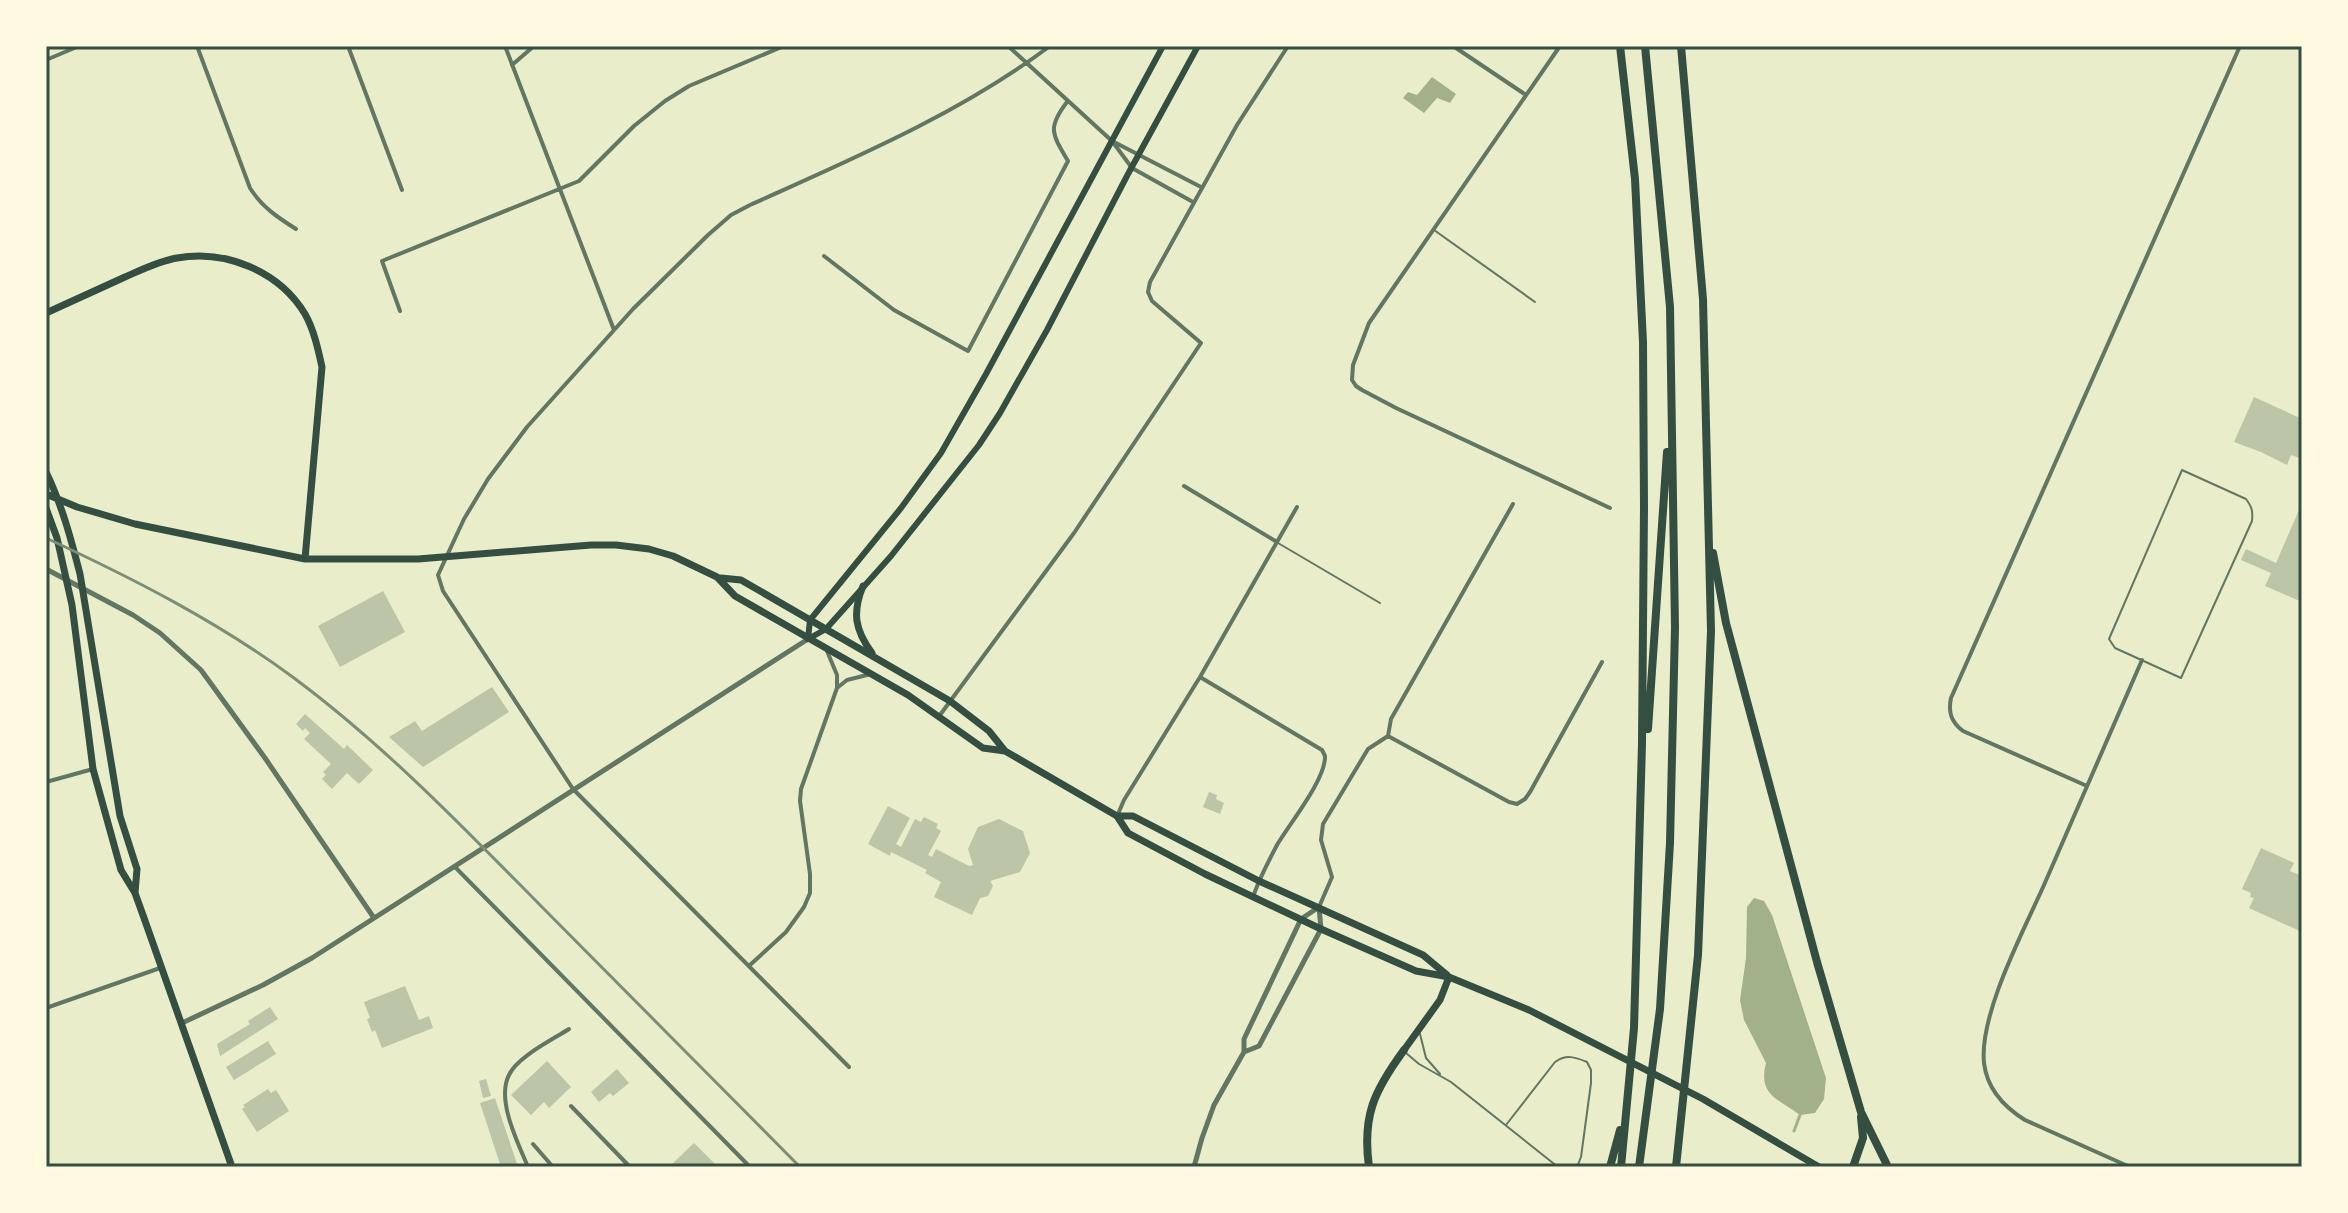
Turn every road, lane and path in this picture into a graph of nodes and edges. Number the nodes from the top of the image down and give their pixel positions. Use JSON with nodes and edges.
{"nodes":[{"id":1,"x":79,"y":46,"type":"edge"},
{"id":2,"x":197,"y":46,"type":"edge"},
{"id":3,"x":348,"y":46,"type":"edge"},
{"id":4,"x":505,"y":46,"type":"edge"},
{"id":5,"x":534,"y":46,"type":"edge"},
{"id":6,"x":784,"y":46,"type":"edge"},
{"id":7,"x":1008,"y":46,"type":"edge"},
{"id":8,"x":1050,"y":46,"type":"edge"},
{"id":9,"x":1163,"y":46,"type":"edge"},
{"id":10,"x":1198,"y":46,"type":"edge"},
{"id":11,"x":1288,"y":46,"type":"edge"},
{"id":12,"x":1453,"y":46,"type":"edge"},
{"id":13,"x":1560,"y":46,"type":"edge"},
{"id":14,"x":1620,"y":46,"type":"edge"},
{"id":15,"x":1645,"y":46,"type":"edge"},
{"id":16,"x":1681,"y":46,"type":"edge"},
{"id":17,"x":2240,"y":46,"type":"edge"},
{"id":18,"x":46,"y":60,"type":"edge"},
{"id":19,"x":1026,"y":64,"type":"junction"},
{"id":20,"x":512,"y":65,"type":"junction"},
{"id":21,"x":1526,"y":95,"type":"junction"},
{"id":22,"x":1067,"y":102,"type":"junction"},
{"id":23,"x":1112,"y":141,"type":"junction"},
{"id":24,"x":1140,"y":154,"type":"junction"},
{"id":25,"x":1132,"y":168,"type":"junction"},
{"id":26,"x":1201,"y":187,"type":"junction"},
{"id":27,"x":561,"y":188,"type":"junction"},
{"id":28,"x":402,"y":190,"type":"dead end"},
{"id":29,"x":1193,"y":202,"type":"junction"},
{"id":30,"x":296,"y":229,"type":"dead end"},
{"id":31,"x":1433,"y":229,"type":"junction"},
{"id":32,"x":824,"y":256,"type":"dead end"},
{"id":33,"x":1535,"y":302,"type":"dead end"},
{"id":34,"x":400,"y":311,"type":"dead end"},
{"id":35,"x":46,"y":313,"type":"edge"},
{"id":36,"x":614,"y":330,"type":"junction"},
{"id":37,"x":1671,"y":402,"type":"junction"},
{"id":38,"x":46,"y":472,"type":"edge"},
{"id":39,"x":1184,"y":486,"type":"dead end"},
{"id":40,"x":46,"y":494,"type":"edge"},
{"id":41,"x":1513,"y":504,"type":"dead end"},
{"id":42,"x":1297,"y":507,"type":"dead end"},
{"id":43,"x":46,"y":508,"type":"edge"},
{"id":44,"x":1610,"y":508,"type":"dead end"},
{"id":45,"x":1709,"y":529,"type":"junction"},
{"id":46,"x":1277,"y":542,"type":"junction"},
{"id":47,"x":445,"y":558,"type":"junction"},
{"id":48,"x":305,"y":559,"type":"junction"},
{"id":49,"x":46,"y":569,"type":"edge"},
{"id":50,"x":721,"y":578,"type":"junction"},
{"id":51,"x":863,"y":586,"type":"junction"},
{"id":52,"x":1380,"y":603,"type":"dead end"},
{"id":53,"x":810,"y":620,"type":"junction"},
{"id":54,"x":826,"y":629,"type":"junction"},
{"id":55,"x":808,"y":639,"type":"junction"},
{"id":56,"x":827,"y":650,"type":"junction"},
{"id":57,"x":876,"y":658,"type":"junction"},
{"id":58,"x":2142,"y":660,"type":"junction"},
{"id":59,"x":1602,"y":662,"type":"dead end"},
{"id":60,"x":871,"y":674,"type":"junction"},
{"id":61,"x":1200,"y":677,"type":"junction"},
{"id":62,"x":837,"y":688,"type":"junction"},
{"id":63,"x":950,"y":701,"type":"junction"},
{"id":64,"x":939,"y":716,"type":"junction"},
{"id":65,"x":1388,"y":736,"type":"junction"},
{"id":66,"x":1005,"y":751,"type":"junction"},
{"id":67,"x":93,"y":769,"type":"junction"},
{"id":68,"x":46,"y":782,"type":"edge"},
{"id":69,"x":2087,"y":786,"type":"junction"},
{"id":70,"x":573,"y":789,"type":"junction"},
{"id":71,"x":1117,"y":816,"type":"junction"},
{"id":72,"x":453,"y":865,"type":"junction"},
{"id":73,"x":1638,"y":866,"type":"junction"},
{"id":74,"x":1259,"y":881,"type":"junction"},
{"id":75,"x":135,"y":893,"type":"junction"},
{"id":76,"x":1253,"y":897,"type":"junction"},
{"id":77,"x":1319,"y":907,"type":"junction"},
{"id":78,"x":374,"y":918,"type":"junction"},
{"id":79,"x":1301,"y":919,"type":"junction"},
{"id":80,"x":1321,"y":929,"type":"junction"},
{"id":81,"x":750,"y":965,"type":"junction"},
{"id":82,"x":162,"y":968,"type":"junction"},
{"id":83,"x":1449,"y":977,"type":"junction"},
{"id":84,"x":46,"y":1008,"type":"edge"},
{"id":85,"x":182,"y":1023,"type":"junction"},
{"id":86,"x":569,"y":1029,"type":"dead end"},
{"id":87,"x":1419,"y":1030,"type":"junction"},
{"id":88,"x":1404,"y":1050,"type":"junction"},
{"id":89,"x":1244,"y":1052,"type":"junction"},
{"id":90,"x":849,"y":1067,"type":"dead end"},
{"id":91,"x":1441,"y":1075,"type":"junction"},
{"id":92,"x":1627,"y":1098,"type":"junction"},
{"id":93,"x":571,"y":1106,"type":"dead end"},
{"id":94,"x":1861,"y":1112,"type":"junction"},
{"id":95,"x":1506,"y":1125,"type":"junction"},
{"id":96,"x":533,"y":1144,"type":"dead end"},
{"id":97,"x":232,"y":1167,"type":"edge"},
{"id":98,"x":528,"y":1167,"type":"edge"},
{"id":99,"x":553,"y":1167,"type":"edge"},
{"id":100,"x":630,"y":1167,"type":"edge"},
{"id":101,"x":750,"y":1167,"type":"edge"},
{"id":102,"x":1194,"y":1167,"type":"edge"},
{"id":103,"x":1369,"y":1167,"type":"edge"},
{"id":104,"x":1558,"y":1167,"type":"edge"},
{"id":105,"x":1577,"y":1167,"type":"edge"},
{"id":106,"x":1610,"y":1167,"type":"edge"},
{"id":107,"x":1621,"y":1167,"type":"edge"},
{"id":108,"x":1639,"y":1167,"type":"edge"},
{"id":109,"x":1676,"y":1167,"type":"edge"},
{"id":110,"x":1819,"y":1167,"type":"edge"},
{"id":111,"x":1853,"y":1167,"type":"edge"},
{"id":112,"x":1888,"y":1167,"type":"edge"},
{"id":113,"x":2130,"y":1167,"type":"edge"}],
"edges":[{"from":1,"to":18,"type":"street"},
{"from":2,"to":30,"type":"street"},
{"from":3,"to":28,"type":"street"},
{"from":4,"to":20,"type":"street"},
{"from":5,"to":20,"type":"street"},
{"from":6,"to":27,"type":"street"},
{"from":7,"to":19,"type":"street"},
{"from":8,"to":19,"type":"street"},
{"from":9,"to":23,"type":"main road"},
{"from":10,"to":24,"type":"main road"},
{"from":11,"to":26,"type":"street"},
{"from":12,"to":21,"type":"street"},
{"from":13,"to":21,"type":"street"},
{"from":14,"to":73,"type":"highway"},
{"from":15,"to":37,"type":"highway"},
{"from":16,"to":45,"type":"highway"},
{"from":17,"to":69,"type":"street"},
{"from":19,"to":22,"type":"street"},
{"from":19,"to":36,"type":"street"},
{"from":20,"to":27,"type":"street"},
{"from":21,"to":31,"type":"street"},
{"from":22,"to":23,"type":"street"},
{"from":22,"to":32,"type":"street"},
{"from":23,"to":24,"type":"street"},
{"from":23,"to":25,"type":"street"},
{"from":23,"to":53,"type":"main road"},
{"from":24,"to":25,"type":"main road"},
{"from":24,"to":26,"type":"street"},
{"from":25,"to":29,"type":"street"},
{"from":25,"to":51,"type":"main road"},
{"from":26,"to":29,"type":"street"},
{"from":27,"to":34,"type":"street"},
{"from":27,"to":36,"type":"street"},
{"from":29,"to":63,"type":"street"},
{"from":31,"to":33,"type":"lane"},
{"from":31,"to":44,"type":"street"},
{"from":35,"to":48,"type":"main road"},
{"from":36,"to":47,"type":"street"},
{"from":37,"to":73,"type":"highway"},
{"from":37,"to":108,"type":"highway"},
{"from":38,"to":75,"type":"main road"},
{"from":39,"to":46,"type":"street"},
{"from":40,"to":48,"type":"main road"},
{"from":41,"to":65,"type":"street"},
{"from":42,"to":46,"type":"street"},
{"from":43,"to":67,"type":"main road"},
{"from":45,"to":94,"type":"highway"},
{"from":45,"to":109,"type":"highway"},
{"from":46,"to":52,"type":"lane"},
{"from":46,"to":61,"type":"street"},
{"from":47,"to":48,"type":"main road"},
{"from":47,"to":50,"type":"main road"},
{"from":47,"to":70,"type":"street"},
{"from":49,"to":78,"type":"street"},
{"from":50,"to":53,"type":"main road"},
{"from":50,"to":55,"type":"main road"},
{"from":51,"to":54,"type":"main road"},
{"from":51,"to":57,"type":"main road"},
{"from":53,"to":54,"type":"main road"},
{"from":53,"to":55,"type":"main road"},
{"from":54,"to":55,"type":"main road"},
{"from":54,"to":57,"type":"main road"},
{"from":55,"to":56,"type":"main road"},
{"from":55,"to":70,"type":"street"},
{"from":56,"to":60,"type":"main road"},
{"from":56,"to":62,"type":"street"},
{"from":57,"to":63,"type":"main road"},
{"from":58,"to":58,"type":"lane"},
{"from":58,"to":69,"type":"street"},
{"from":59,"to":65,"type":"street"},
{"from":60,"to":62,"type":"street"},
{"from":60,"to":64,"type":"main road"},
{"from":61,"to":71,"type":"street"},
{"from":61,"to":74,"type":"street"},
{"from":62,"to":81,"type":"street"},
{"from":63,"to":64,"type":"street"},
{"from":63,"to":66,"type":"main road"},
{"from":64,"to":66,"type":"main road"},
{"from":65,"to":77,"type":"street"},
{"from":66,"to":71,"type":"main road"},
{"from":67,"to":68,"type":"street"},
{"from":67,"to":75,"type":"main road"},
{"from":69,"to":113,"type":"street"},
{"from":70,"to":72,"type":"street"},
{"from":70,"to":81,"type":"street"},
{"from":71,"to":74,"type":"main road"},
{"from":71,"to":76,"type":"main road"},
{"from":72,"to":78,"type":"street"},
{"from":72,"to":101,"type":"street"},
{"from":73,"to":92,"type":"highway"},
{"from":74,"to":76,"type":"street"},
{"from":74,"to":77,"type":"main road"},
{"from":75,"to":82,"type":"main road"},
{"from":76,"to":79,"type":"main road"},
{"from":77,"to":79,"type":"street"},
{"from":77,"to":80,"type":"street"},
{"from":77,"to":83,"type":"main road"},
{"from":78,"to":85,"type":"street"},
{"from":79,"to":80,"type":"main road"},
{"from":79,"to":89,"type":"street"},
{"from":80,"to":83,"type":"main road"},
{"from":80,"to":89,"type":"street"},
{"from":81,"to":90,"type":"street"},
{"from":82,"to":84,"type":"street"},
{"from":82,"to":85,"type":"main road"},
{"from":83,"to":87,"type":"main road"},
{"from":83,"to":110,"type":"main road"},
{"from":85,"to":97,"type":"main road"},
{"from":86,"to":98,"type":"street"},
{"from":87,"to":88,"type":"main road"},
{"from":87,"to":91,"type":"lane"},
{"from":88,"to":91,"type":"lane"},
{"from":88,"to":103,"type":"highway"},
{"from":89,"to":102,"type":"street"},
{"from":91,"to":95,"type":"lane"},
{"from":92,"to":106,"type":"highway"},
{"from":92,"to":107,"type":"highway"},
{"from":93,"to":100,"type":"street"},
{"from":94,"to":111,"type":"highway"},
{"from":94,"to":112,"type":"highway"},
{"from":95,"to":104,"type":"lane"},
{"from":95,"to":105,"type":"lane"},
{"from":96,"to":99,"type":"street"}]}
